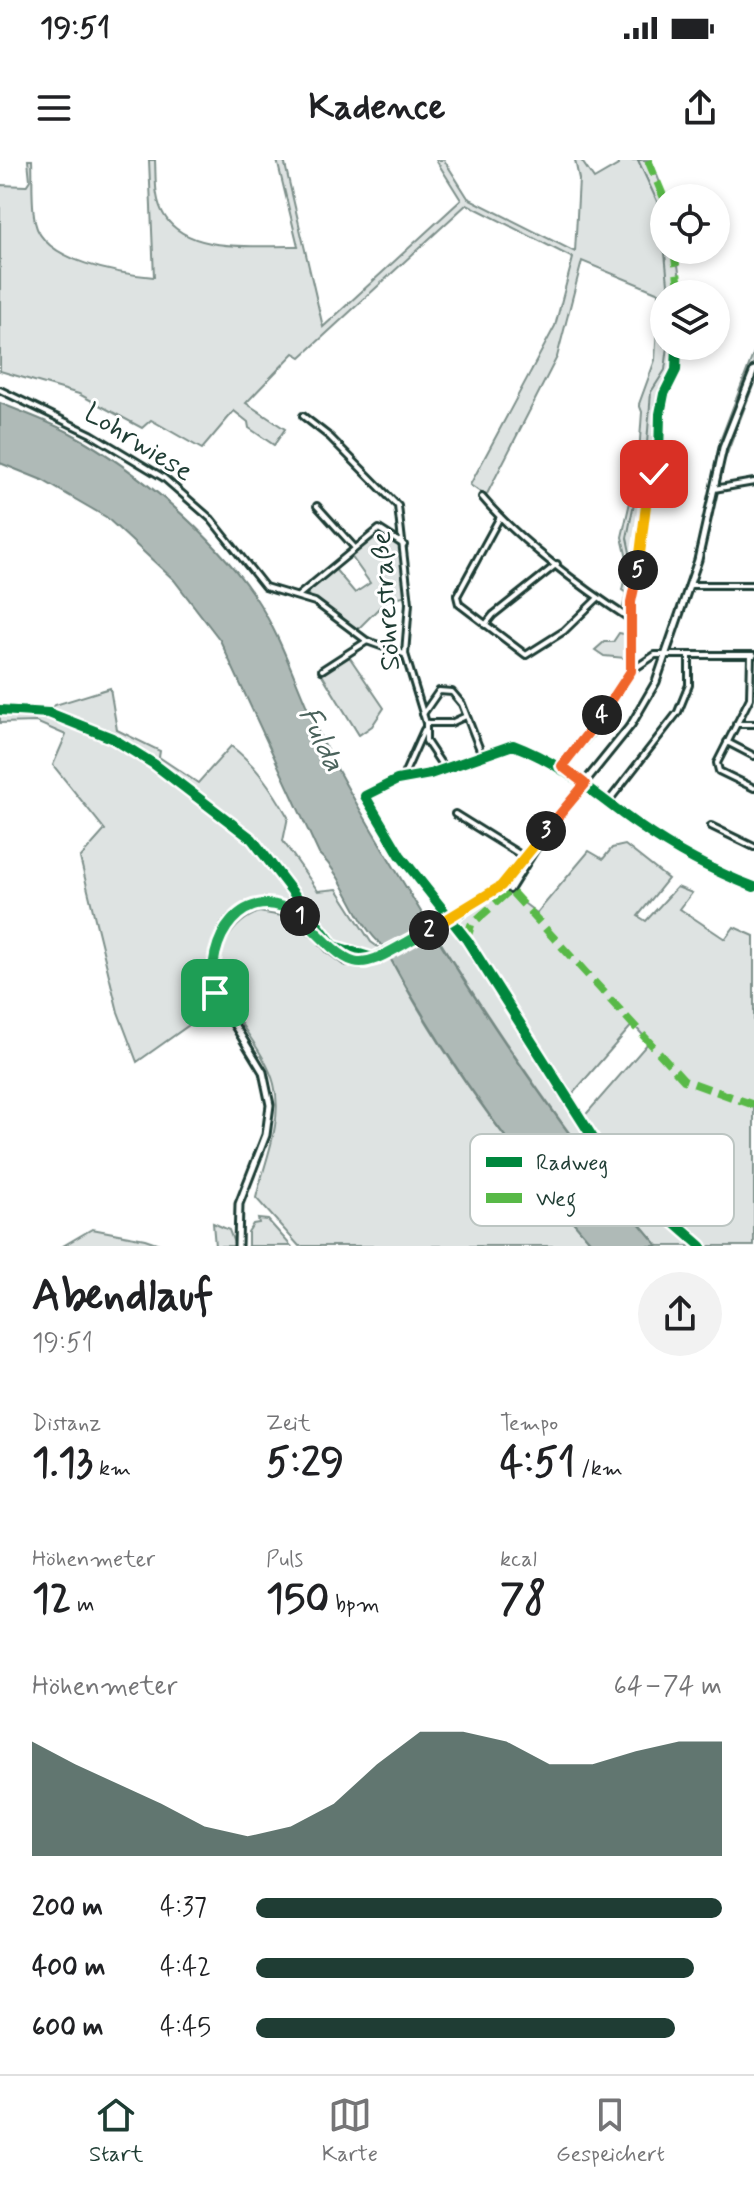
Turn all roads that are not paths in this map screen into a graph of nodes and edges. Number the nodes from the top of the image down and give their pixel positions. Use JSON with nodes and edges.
{"nodes":[{"id":1,"x":754,"y":370,"type":"edge"},
{"id":2,"x":0,"y":390,"type":"edge"},
{"id":3,"x":303,"y":416,"type":"dead end"},
{"id":4,"x":654,"y":474,"type":"dead end"},
{"id":5,"x":754,"y":482,"type":"edge"},
{"id":6,"x":714,"y":489,"type":"junction"},
{"id":7,"x":482,"y":497,"type":"dead end"},
{"id":8,"x":317,"y":506,"type":"dead end"},
{"id":9,"x":500,"y":517,"type":"junction"},
{"id":10,"x":404,"y":545,"type":"junction"},
{"id":11,"x":355,"y":548,"type":"junction"},
{"id":12,"x":557,"y":564,"type":"junction"},
{"id":13,"x":690,"y":585,"type":"junction"},
{"id":14,"x":754,"y":585,"type":"edge"},
{"id":15,"x":298,"y":595,"type":"junction"},
{"id":16,"x":598,"y":598,"type":"junction"},
{"id":17,"x":630,"y":619,"type":"junction"},
{"id":18,"x":485,"y":625,"type":"junction"},
{"id":19,"x":367,"y":641,"type":"junction"},
{"id":20,"x":405,"y":654,"type":"junction"},
{"id":21,"x":668,"y":654,"type":"junction"},
{"id":22,"x":689,"y":655,"type":"junction"},
{"id":23,"x":753,"y":655,"type":"edge"},
{"id":24,"x":322,"y":670,"type":"dead end"},
{"id":25,"x":631,"y":671,"type":"junction"},
{"id":26,"x":423,"y":714,"type":"junction"},
{"id":27,"x":466,"y":716,"type":"junction"},
{"id":28,"x":736,"y":724,"type":"junction"},
{"id":29,"x":754,"y":724,"type":"edge"},
{"id":30,"x":425,"y":726,"type":"junction"},
{"id":31,"x":727,"y":742,"type":"junction"},
{"id":32,"x":482,"y":755,"type":"junction"},
{"id":33,"x":754,"y":756,"type":"edge"},
{"id":34,"x":562,"y":766,"type":"junction"},
{"id":35,"x":444,"y":768,"type":"junction"},
{"id":36,"x":402,"y":779,"type":"junction"},
{"id":37,"x":585,"y":784,"type":"junction"},
{"id":38,"x":754,"y":788,"type":"edge"},
{"id":39,"x":365,"y":796,"type":"dead end"},
{"id":40,"x":608,"y":802,"type":"junction"},
{"id":41,"x":455,"y":814,"type":"dead end"},
{"id":42,"x":711,"y":826,"type":"dead end"},
{"id":43,"x":545,"y":832,"type":"junction"},
{"id":44,"x":754,"y":847,"type":"edge"},
{"id":45,"x":524,"y":858,"type":"junction"},
{"id":46,"x":754,"y":887,"type":"edge"},
{"id":47,"x":510,"y":890,"type":"dead end"},
{"id":48,"x":238,"y":1246,"type":"edge"}],
"edges":[{"from":1,"to":6,"type":"street"},
{"from":2,"to":15,"type":"street","name":"Lohrwiese"},
{"from":3,"to":10,"type":"street","name":"Söhrestraße"},
{"from":4,"to":17,"type":"street"},
{"from":5,"to":6,"type":"street"},
{"from":6,"to":13,"type":"street"},
{"from":7,"to":9,"type":"street"},
{"from":8,"to":11,"type":"street"},
{"from":9,"to":12,"type":"street"},
{"from":9,"to":18,"type":"street"},
{"from":10,"to":11,"type":"street"},
{"from":10,"to":20,"type":"street","name":"Söhrestraße"},
{"from":11,"to":15,"type":"street"},
{"from":12,"to":16,"type":"street"},
{"from":12,"to":18,"type":"street"},
{"from":13,"to":14,"type":"street"},
{"from":13,"to":21,"type":"street"},
{"from":15,"to":19,"type":"street","name":"Lohrwiese"},
{"from":16,"to":17,"type":"street"},
{"from":16,"to":18,"type":"street"},
{"from":17,"to":25,"type":"street"},
{"from":19,"to":20,"type":"street","name":"Lohrwiese"},
{"from":19,"to":24,"type":"street"},
{"from":20,"to":26,"type":"street","name":"Söhrestraße"},
{"from":21,"to":22,"type":"street"},
{"from":21,"to":25,"type":"street"},
{"from":21,"to":37,"type":"street"},
{"from":22,"to":23,"type":"street"},
{"from":22,"to":40,"type":"street"},
{"from":23,"to":28,"type":"street"},
{"from":25,"to":34,"type":"street"},
{"from":26,"to":27,"type":"street"},
{"from":26,"to":30,"type":"street","name":"Söhrestraße"},
{"from":27,"to":30,"type":"street"},
{"from":27,"to":32,"type":"street"},
{"from":28,"to":29,"type":"street"},
{"from":28,"to":31,"type":"street"},
{"from":30,"to":35,"type":"street","name":"Söhrestraße"},
{"from":30,"to":36,"type":"street"},
{"from":31,"to":33,"type":"street"},
{"from":31,"to":38,"type":"street"},
{"from":32,"to":34,"type":"street"},
{"from":32,"to":35,"type":"street"},
{"from":34,"to":37,"type":"street"},
{"from":35,"to":36,"type":"street"},
{"from":36,"to":39,"type":"street"},
{"from":37,"to":40,"type":"street"},
{"from":37,"to":43,"type":"street"},
{"from":40,"to":46,"type":"street"},
{"from":41,"to":45,"type":"street"},
{"from":42,"to":44,"type":"street"},
{"from":43,"to":45,"type":"street"},
{"from":43,"to":47,"type":"street"},
{"from":45,"to":48,"type":"street"}]}
